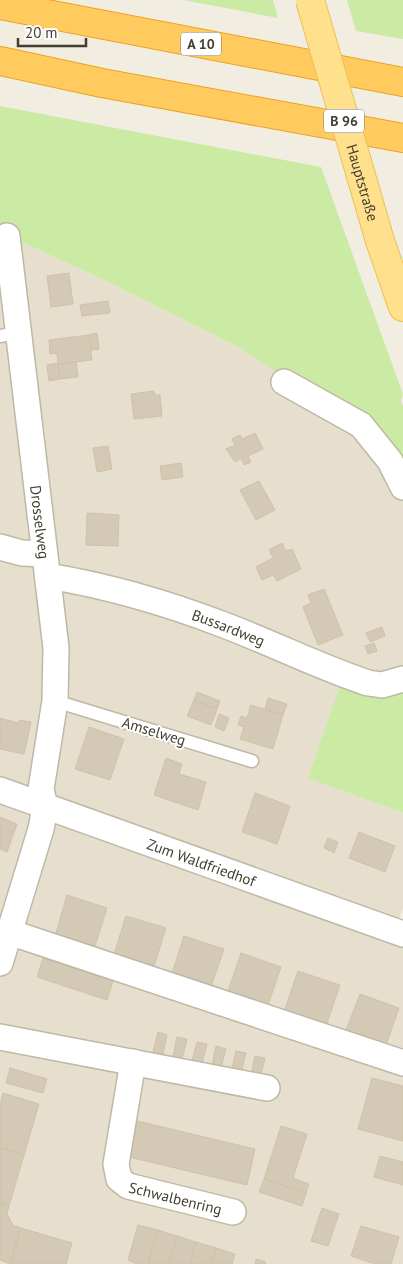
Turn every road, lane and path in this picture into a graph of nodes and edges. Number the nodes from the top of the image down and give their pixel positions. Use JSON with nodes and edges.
{"nodes":[{"id":1,"x":310,"y":0,"type":"edge"},
{"id":2,"x":0,"y":5,"type":"edge"},
{"id":3,"x":0,"y":61,"type":"edge"},
{"id":4,"x":403,"y":82,"type":"edge"},
{"id":5,"x":403,"y":138,"type":"edge"},
{"id":6,"x":7,"y":236,"type":"dead end"},
{"id":7,"x":403,"y":307,"type":"edge"},
{"id":8,"x":8,"y":335,"type":"edge"},
{"id":9,"x":284,"y":382,"type":"dead end"},
{"id":10,"x":403,"y":487,"type":"edge"},
{"id":11,"x":0,"y":547,"type":"edge"},
{"id":12,"x":46,"y":565,"type":"junction"},
{"id":13,"x":403,"y":679,"type":"edge"},
{"id":14,"x":55,"y":701,"type":"junction"},
{"id":15,"x":252,"y":761,"type":"dead end"},
{"id":16,"x":0,"y":790,"type":"edge"},
{"id":17,"x":44,"y":807,"type":"junction"},
{"id":18,"x":9,"y":932,"type":"junction"},
{"id":19,"x":403,"y":934,"type":"edge"},
{"id":20,"x":0,"y":963,"type":"edge"},
{"id":21,"x":0,"y":1037,"type":"edge"},
{"id":22,"x":133,"y":1062,"type":"junction"},
{"id":23,"x":403,"y":1063,"type":"edge"},
{"id":24,"x":266,"y":1088,"type":"dead end"},
{"id":25,"x":233,"y":1212,"type":"dead end"}],
"edges":[{"from":1,"to":7,"type":"main road","name":"Hauptstraße","number":"B 96","bridge":true},
{"from":2,"to":4,"type":"highway","number":"A 10"},
{"from":3,"to":5,"type":"highway"},
{"from":6,"to":8,"type":"street","name":"Drosselweg"},
{"from":8,"to":12,"type":"street","name":"Drosselweg"},
{"from":9,"to":10,"type":"street"},
{"from":11,"to":12,"type":"street","name":"Bussardweg"},
{"from":12,"to":13,"type":"street","name":"Bussardweg"},
{"from":12,"to":14,"type":"street","name":"Drosselweg"},
{"from":14,"to":15,"type":"lane","name":"Amselweg"},
{"from":14,"to":17,"type":"street","name":"Drosselweg"},
{"from":16,"to":17,"type":"street","name":"Zum Waldfriedhof"},
{"from":17,"to":18,"type":"street"},
{"from":17,"to":19,"type":"street","name":"Zum Waldfriedhof"},
{"from":18,"to":20,"type":"street"},
{"from":18,"to":23,"type":"street"},
{"from":21,"to":22,"type":"street"},
{"from":22,"to":24,"type":"street"},
{"from":22,"to":25,"type":"street","name":"Schwalbenring"}]}
